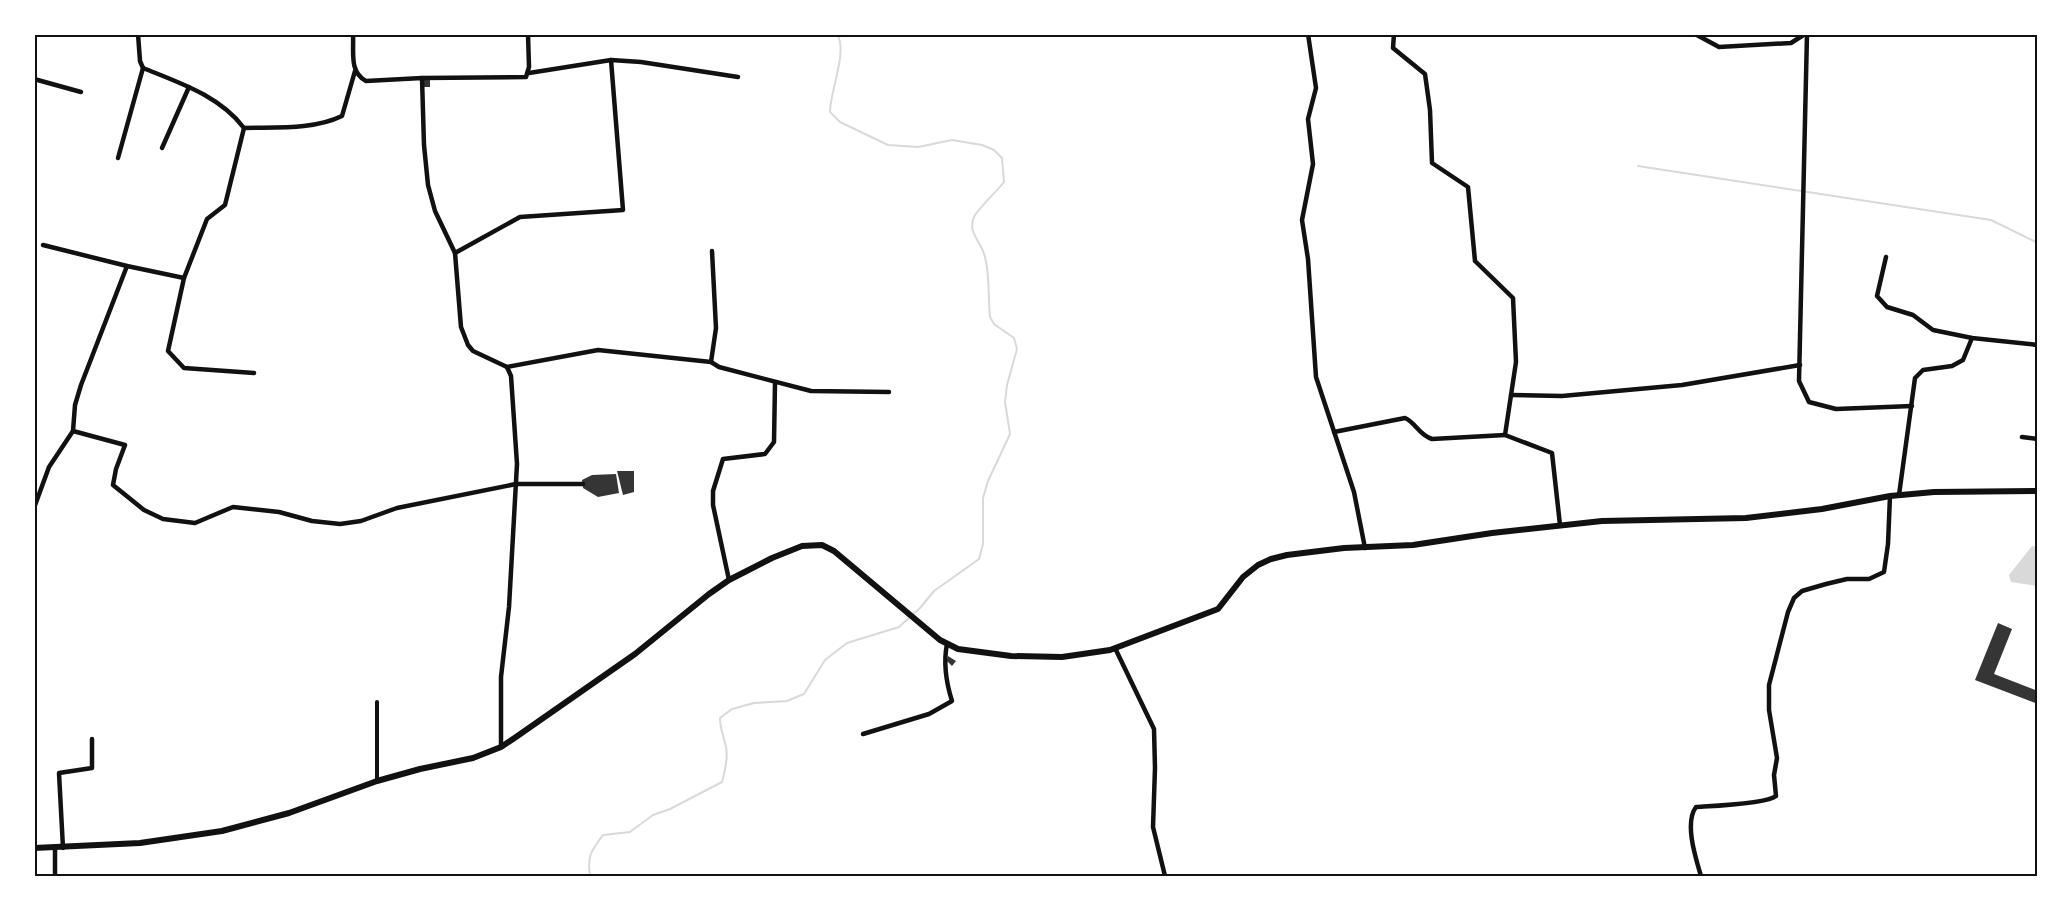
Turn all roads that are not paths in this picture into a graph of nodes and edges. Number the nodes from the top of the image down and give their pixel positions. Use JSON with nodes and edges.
{"nodes":[{"id":1,"x":138,"y":34,"type":"edge"},
{"id":2,"x":353,"y":34,"type":"edge"},
{"id":3,"x":528,"y":34,"type":"edge"},
{"id":4,"x":1308,"y":34,"type":"edge"},
{"id":5,"x":1394,"y":34,"type":"edge"},
{"id":6,"x":1695,"y":34,"type":"edge"},
{"id":7,"x":1806,"y":34,"type":"edge"},
{"id":8,"x":611,"y":60,"type":"junction"},
{"id":9,"x":143,"y":68,"type":"junction"},
{"id":10,"x":355,"y":71,"type":"junction"},
{"id":11,"x":529,"y":74,"type":"junction"},
{"id":12,"x":738,"y":77,"type":"dead end"},
{"id":13,"x":422,"y":78,"type":"junction"},
{"id":14,"x":34,"y":79,"type":"edge"},
{"id":15,"x":189,"y":87,"type":"junction"},
{"id":16,"x":81,"y":92,"type":"dead end"},
{"id":17,"x":244,"y":128,"type":"junction"},
{"id":18,"x":162,"y":148,"type":"dead end"},
{"id":19,"x":118,"y":158,"type":"dead end"},
{"id":20,"x":43,"y":245,"type":"dead end"},
{"id":21,"x":712,"y":251,"type":"dead end"},
{"id":22,"x":455,"y":254,"type":"junction"},
{"id":23,"x":1886,"y":257,"type":"dead end"},
{"id":24,"x":128,"y":266,"type":"junction"},
{"id":25,"x":183,"y":278,"type":"junction"},
{"id":26,"x":1972,"y":338,"type":"junction"},
{"id":27,"x":2037,"y":345,"type":"edge"},
{"id":28,"x":711,"y":362,"type":"junction"},
{"id":29,"x":1800,"y":365,"type":"junction"},
{"id":30,"x":507,"y":367,"type":"junction"},
{"id":31,"x":254,"y":373,"type":"dead end"},
{"id":32,"x":775,"y":383,"type":"junction"},
{"id":33,"x":889,"y":392,"type":"dead end"},
{"id":34,"x":1511,"y":395,"type":"junction"},
{"id":35,"x":1912,"y":406,"type":"junction"},
{"id":36,"x":73,"y":431,"type":"junction"},
{"id":37,"x":1334,"y":432,"type":"junction"},
{"id":38,"x":1505,"y":435,"type":"junction"},
{"id":39,"x":2022,"y":437,"type":"dead end"},
{"id":40,"x":2037,"y":439,"type":"edge"},
{"id":41,"x":516,"y":484,"type":"junction"},
{"id":42,"x":583,"y":484,"type":"dead end"},
{"id":43,"x":2037,"y":491,"type":"edge"},
{"id":44,"x":1899,"y":495,"type":"junction"},
{"id":45,"x":1890,"y":496,"type":"junction"},
{"id":46,"x":34,"y":508,"type":"edge"},
{"id":47,"x":1560,"y":525,"type":"junction"},
{"id":48,"x":1365,"y":548,"type":"junction"},
{"id":49,"x":729,"y":580,"type":"junction"},
{"id":50,"x":947,"y":644,"type":"junction"},
{"id":51,"x":1115,"y":648,"type":"junction"},
{"id":52,"x":377,"y":702,"type":"dead end"},
{"id":53,"x":863,"y":734,"type":"dead end"},
{"id":54,"x":92,"y":740,"type":"dead end"},
{"id":55,"x":501,"y":747,"type":"junction"},
{"id":56,"x":377,"y":781,"type":"junction"},
{"id":57,"x":34,"y":848,"type":"edge"},
{"id":58,"x":63,"y":848,"type":"junction"},
{"id":59,"x":55,"y":849,"type":"junction"},
{"id":60,"x":55,"y":876,"type":"edge"},
{"id":61,"x":1165,"y":876,"type":"edge"},
{"id":62,"x":1701,"y":876,"type":"edge"}],
"edges":[{"from":1,"to":9,"type":"street"},
{"from":2,"to":10,"type":"street"},
{"from":3,"to":11,"type":"street"},
{"from":4,"to":37,"type":"street"},
{"from":5,"to":34,"type":"street"},
{"from":6,"to":7,"type":"street"},
{"from":7,"to":29,"type":"street"},
{"from":8,"to":11,"type":"street"},
{"from":8,"to":12,"type":"street"},
{"from":8,"to":22,"type":"street"},
{"from":9,"to":15,"type":"street"},
{"from":9,"to":19,"type":"street"},
{"from":10,"to":13,"type":"street"},
{"from":10,"to":17,"type":"street"},
{"from":11,"to":13,"type":"street"},
{"from":13,"to":22,"type":"street"},
{"from":14,"to":16,"type":"street"},
{"from":15,"to":17,"type":"street"},
{"from":15,"to":18,"type":"street"},
{"from":17,"to":25,"type":"street"},
{"from":20,"to":24,"type":"street"},
{"from":21,"to":28,"type":"street"},
{"from":22,"to":30,"type":"street"},
{"from":23,"to":26,"type":"street"},
{"from":24,"to":25,"type":"street"},
{"from":24,"to":36,"type":"street"},
{"from":25,"to":31,"type":"street"},
{"from":26,"to":27,"type":"street"},
{"from":26,"to":35,"type":"street"},
{"from":28,"to":30,"type":"street"},
{"from":28,"to":32,"type":"street"},
{"from":29,"to":34,"type":"street"},
{"from":29,"to":35,"type":"street"},
{"from":30,"to":41,"type":"street"},
{"from":32,"to":33,"type":"street"},
{"from":32,"to":49,"type":"street"},
{"from":34,"to":38,"type":"street"},
{"from":35,"to":44,"type":"street"},
{"from":36,"to":41,"type":"street"},
{"from":36,"to":46,"type":"street"},
{"from":37,"to":38,"type":"street"},
{"from":37,"to":48,"type":"street"},
{"from":38,"to":47,"type":"street"},
{"from":39,"to":40,"type":"street"},
{"from":41,"to":42,"type":"street"},
{"from":41,"to":55,"type":"street"},
{"from":43,"to":44,"type":"street"},
{"from":44,"to":45,"type":"street"},
{"from":45,"to":47,"type":"street"},
{"from":45,"to":62,"type":"street"},
{"from":47,"to":48,"type":"street"},
{"from":48,"to":51,"type":"street"},
{"from":49,"to":50,"type":"street"},
{"from":49,"to":55,"type":"street"},
{"from":50,"to":51,"type":"street"},
{"from":50,"to":53,"type":"street"},
{"from":51,"to":61,"type":"street"},
{"from":52,"to":56,"type":"street"},
{"from":54,"to":58,"type":"street"},
{"from":55,"to":56,"type":"street"},
{"from":56,"to":58,"type":"street"},
{"from":57,"to":59,"type":"street"},
{"from":58,"to":59,"type":"street"},
{"from":59,"to":60,"type":"street"}]}
